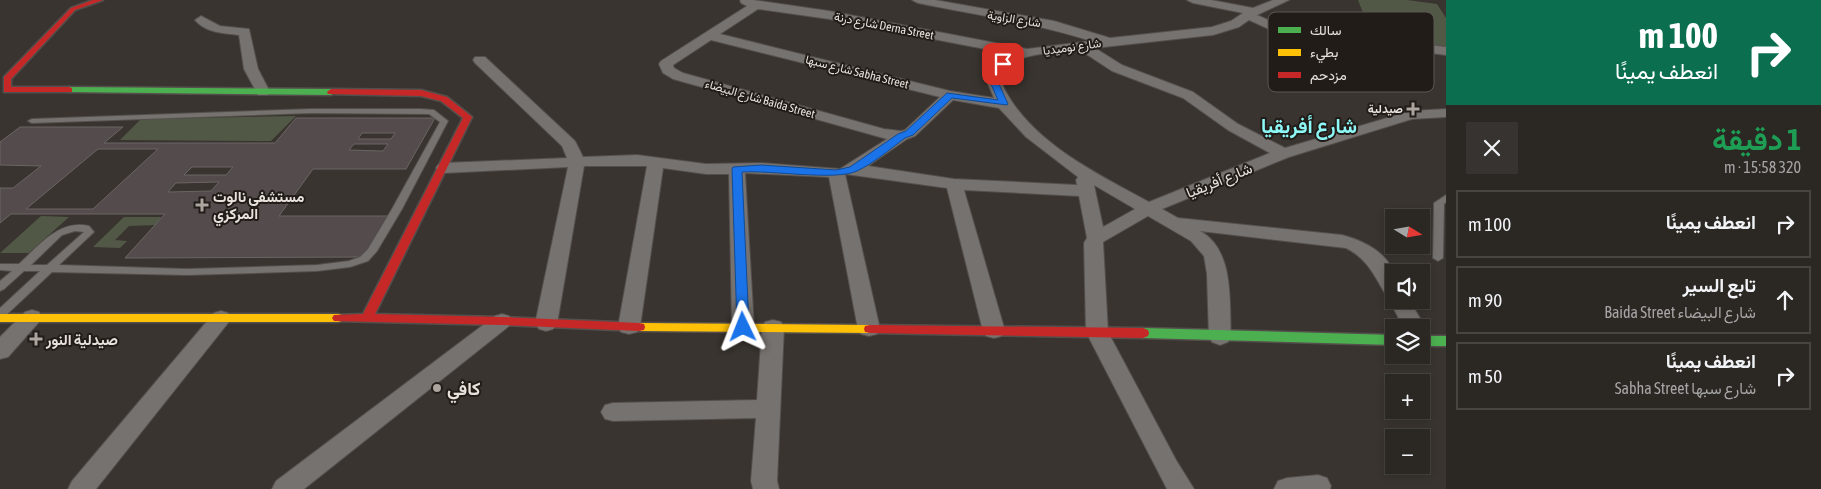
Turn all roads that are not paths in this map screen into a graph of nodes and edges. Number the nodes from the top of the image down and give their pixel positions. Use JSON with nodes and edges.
{"nodes":[{"id":1,"x":100,"y":0,"type":"edge"},
{"id":2,"x":741,"y":0,"type":"edge"},
{"id":3,"x":918,"y":0,"type":"edge"},
{"id":4,"x":983,"y":0,"type":"edge"},
{"id":5,"x":1193,"y":0,"type":"edge"},
{"id":6,"x":1283,"y":0,"type":"edge"},
{"id":7,"x":756,"y":5,"type":"junction"},
{"id":8,"x":977,"y":12,"type":"junction"},
{"id":9,"x":1251,"y":14,"type":"junction"},
{"id":10,"x":201,"y":20,"type":"dead end"},
{"id":11,"x":1268,"y":22,"type":"edge"},
{"id":12,"x":711,"y":36,"type":"junction"},
{"id":13,"x":1109,"y":42,"type":"junction"},
{"id":14,"x":1083,"y":46,"type":"junction"},
{"id":15,"x":1027,"y":53,"type":"junction"},
{"id":16,"x":480,"y":60,"type":"dead end"},
{"id":17,"x":262,"y":92,"type":"junction"},
{"id":18,"x":950,"y":95,"type":"junction"},
{"id":19,"x":1004,"y":104,"type":"junction"},
{"id":20,"x":1446,"y":109,"type":"edge"},
{"id":21,"x":1446,"y":113,"type":"edge"},
{"id":22,"x":32,"y":121,"type":"dead end"},
{"id":23,"x":902,"y":136,"type":"junction"},
{"id":24,"x":1279,"y":151,"type":"junction"},
{"id":25,"x":577,"y":162,"type":"junction"},
{"id":26,"x":656,"y":163,"type":"junction"},
{"id":27,"x":444,"y":168,"type":"junction"},
{"id":28,"x":737,"y":169,"type":"junction"},
{"id":29,"x":853,"y":169,"type":"junction"},
{"id":30,"x":1082,"y":172,"type":"junction"},
{"id":31,"x":836,"y":173,"type":"junction"},
{"id":32,"x":954,"y":184,"type":"junction"},
{"id":33,"x":1086,"y":191,"type":"junction"},
{"id":34,"x":1446,"y":198,"type":"edge"},
{"id":35,"x":1143,"y":205,"type":"junction"},
{"id":36,"x":1175,"y":223,"type":"junction"},
{"id":37,"x":1096,"y":238,"type":"junction"},
{"id":38,"x":1438,"y":258,"type":"dead end"},
{"id":39,"x":0,"y":267,"type":"edge"},
{"id":40,"x":23,"y":267,"type":"junction"},
{"id":41,"x":51,"y":267,"type":"junction"},
{"id":42,"x":1385,"y":277,"type":"edge"},
{"id":43,"x":0,"y":287,"type":"edge"},
{"id":44,"x":0,"y":316,"type":"edge"},
{"id":45,"x":32,"y":317,"type":"junction"},
{"id":46,"x":221,"y":318,"type":"junction"},
{"id":47,"x":367,"y":318,"type":"junction"},
{"id":48,"x":502,"y":321,"type":"junction"},
{"id":49,"x":546,"y":324,"type":"junction"},
{"id":50,"x":629,"y":327,"type":"junction"},
{"id":51,"x":743,"y":327,"type":"junction"},
{"id":52,"x":773,"y":327,"type":"junction"},
{"id":53,"x":869,"y":329,"type":"junction"},
{"id":54,"x":994,"y":331,"type":"junction"},
{"id":55,"x":1097,"y":332,"type":"junction"},
{"id":56,"x":1220,"y":337,"type":"junction"},
{"id":57,"x":1385,"y":340,"type":"edge"},
{"id":58,"x":0,"y":351,"type":"edge"},
{"id":59,"x":768,"y":409,"type":"junction"},
{"id":60,"x":612,"y":412,"type":"dead end"},
{"id":61,"x":1318,"y":486,"type":"dead end"},
{"id":62,"x":81,"y":489,"type":"edge"},
{"id":63,"x":285,"y":489,"type":"edge"},
{"id":64,"x":766,"y":489,"type":"edge"},
{"id":65,"x":1181,"y":489,"type":"edge"},
{"id":66,"x":1287,"y":489,"type":"edge"}],
"edges":[{"from":1,"to":17,"type":"street"},
{"from":2,"to":7,"type":"street","name":"شارع درنة Derna Street"},
{"from":3,"to":8,"type":"street","name":"شارع الزاوية"},
{"from":4,"to":8,"type":"street"},
{"from":5,"to":9,"type":"street"},
{"from":6,"to":9,"type":"street","name":"شارع نوميديا"},
{"from":7,"to":12,"type":"street","name":"شارع البيضاء Baida Street"},
{"from":7,"to":15,"type":"street","name":"شارع درنة Derna Street"},
{"from":8,"to":13,"type":"street","name":"شارع الزاوية"},
{"from":9,"to":11,"type":"street"},
{"from":9,"to":13,"type":"street","name":"شارع نوميديا"},
{"from":10,"to":17,"type":"street"},
{"from":12,"to":18,"type":"street","name":"شارع سبها Sabha Street"},
{"from":12,"to":23,"type":"street","name":"شارع البيضاء Baida Street"},
{"from":13,"to":14,"type":"street","name":"شارع نوميديا"},
{"from":14,"to":15,"type":"street","name":"شارع نوميديا"},
{"from":14,"to":24,"type":"street"},
{"from":15,"to":19,"type":"street","name":"شارع نوميديا"},
{"from":16,"to":25,"type":"street"},
{"from":17,"to":27,"type":"street"},
{"from":18,"to":19,"type":"street","name":"شارع سبها Sabha Street"},
{"from":18,"to":23,"type":"street"},
{"from":19,"to":30,"type":"street","name":"شارع نوميديا"},
{"from":20,"to":24,"type":"street","name":"شارع أفريقيا"},
{"from":21,"to":24,"type":"street","name":"شارع أفريقيا"},
{"from":22,"to":41,"type":"lane"},
{"from":23,"to":29,"type":"street"},
{"from":24,"to":35,"type":"street","name":"شارع أفريقيا"},
{"from":25,"to":26,"type":"street"},
{"from":25,"to":27,"type":"street"},
{"from":25,"to":49,"type":"street"},
{"from":26,"to":28,"type":"street"},
{"from":26,"to":50,"type":"street"},
{"from":27,"to":47,"type":"street"},
{"from":28,"to":31,"type":"street"},
{"from":28,"to":51,"type":"street"},
{"from":29,"to":31,"type":"street"},
{"from":29,"to":32,"type":"street"},
{"from":30,"to":33,"type":"street"},
{"from":30,"to":35,"type":"street","name":"شارع نوميديا"},
{"from":31,"to":53,"type":"street"},
{"from":32,"to":33,"type":"street"},
{"from":32,"to":54,"type":"street"},
{"from":33,"to":37,"type":"street"},
{"from":34,"to":38,"type":"lane"},
{"from":35,"to":36,"type":"street"},
{"from":35,"to":37,"type":"street"},
{"from":36,"to":42,"type":"street"},
{"from":36,"to":56,"type":"street"},
{"from":37,"to":55,"type":"street"},
{"from":39,"to":40,"type":"lane"},
{"from":40,"to":41,"type":"lane"},
{"from":40,"to":41,"type":"lane"},
{"from":40,"to":43,"type":"lane"},
{"from":41,"to":44,"type":"lane"},
{"from":44,"to":45,"type":"street"},
{"from":45,"to":46,"type":"street"},
{"from":45,"to":58,"type":"street"},
{"from":46,"to":47,"type":"street"},
{"from":46,"to":62,"type":"street"},
{"from":47,"to":48,"type":"street"},
{"from":48,"to":49,"type":"street"},
{"from":48,"to":63,"type":"street"},
{"from":49,"to":50,"type":"street"},
{"from":50,"to":51,"type":"street"},
{"from":51,"to":52,"type":"street"},
{"from":52,"to":53,"type":"street"},
{"from":52,"to":59,"type":"street"},
{"from":53,"to":54,"type":"street"},
{"from":54,"to":55,"type":"street"},
{"from":55,"to":56,"type":"street"},
{"from":55,"to":65,"type":"street"},
{"from":56,"to":57,"type":"street"},
{"from":59,"to":60,"type":"street"},
{"from":59,"to":64,"type":"street"},
{"from":61,"to":66,"type":"street"}]}
